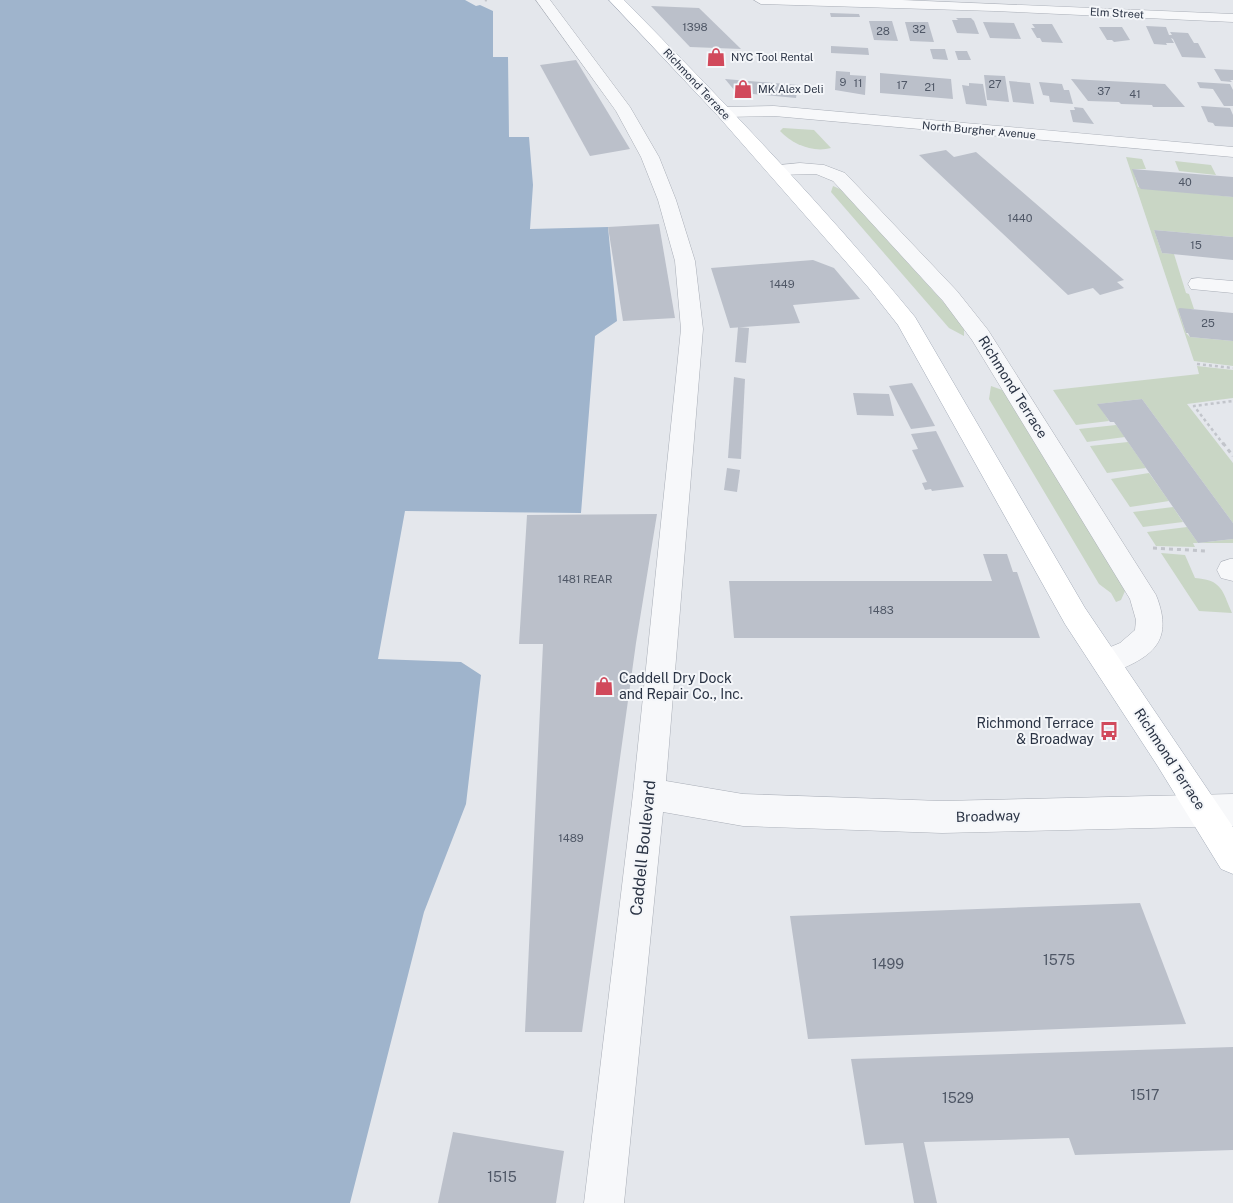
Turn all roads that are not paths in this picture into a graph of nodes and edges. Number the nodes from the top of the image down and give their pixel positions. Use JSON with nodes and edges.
{"nodes":[{"id":1,"x":543,"y":0,"type":"edge"},
{"id":2,"x":616,"y":0,"type":"edge"},
{"id":3,"x":761,"y":0,"type":"edge"},
{"id":4,"x":1233,"y":18,"type":"edge"},
{"id":5,"x":724,"y":112,"type":"junction"},
{"id":6,"x":1233,"y":152,"type":"edge"},
{"id":7,"x":776,"y":170,"type":"junction"},
{"id":8,"x":1198,"y":284,"type":"dead end"},
{"id":9,"x":1233,"y":287,"type":"edge"},
{"id":10,"x":1106,"y":662,"type":"junction"},
{"id":11,"x":649,"y":794,"type":"junction"},
{"id":12,"x":1218,"y":810,"type":"edge"},
{"id":13,"x":1233,"y":857,"type":"edge"},
{"id":14,"x":604,"y":1203,"type":"edge"}],
"edges":[{"from":1,"to":11,"type":"street","name":"Caddell Boulevard"},
{"from":2,"to":5,"type":"main road","name":"Richmond Terrace"},
{"from":3,"to":4,"type":"street","name":"Elm Street"},
{"from":5,"to":6,"type":"street","name":"North Burgher Avenue"},
{"from":5,"to":7,"type":"main road","name":"Richmond Terrace"},
{"from":7,"to":10,"type":"main road","name":"Richmond Terrace"},
{"from":7,"to":10,"type":"street","name":"Richmond Terrace"},
{"from":8,"to":9,"type":"street"},
{"from":10,"to":12,"type":"main road","name":"Richmond Terrace"},
{"from":11,"to":12,"type":"street","name":"Broadway"},
{"from":11,"to":14,"type":"street","name":"Caddell Boulevard"},
{"from":12,"to":13,"type":"main road","name":"Richmond Terrace"}]}
